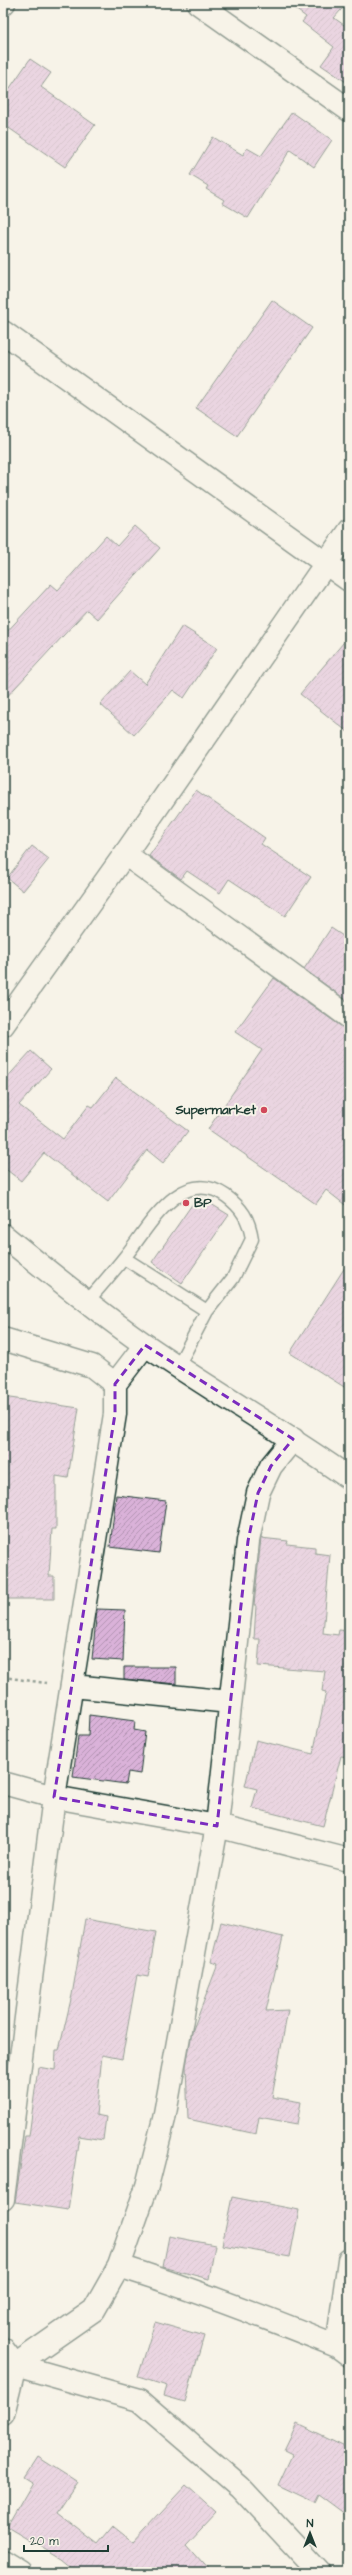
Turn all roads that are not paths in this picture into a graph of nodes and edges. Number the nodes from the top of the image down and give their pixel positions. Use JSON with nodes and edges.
{"nodes":[{"id":1,"x":198,"y":3,"type":"edge"},
{"id":2,"x":349,"y":110,"type":"edge"},
{"id":3,"x":3,"y":332,"type":"edge"},
{"id":4,"x":349,"y":530,"type":"edge"},
{"id":5,"x":326,"y":563,"type":"junction"},
{"id":6,"x":349,"y":580,"type":"edge"},
{"id":7,"x":125,"y":854,"type":"junction"},
{"id":8,"x":349,"y":1017,"type":"edge"},
{"id":9,"x":3,"y":1025,"type":"edge"},
{"id":10,"x":3,"y":1235,"type":"edge"},
{"id":11,"x":124,"y":1258,"type":"junction"},
{"id":12,"x":86,"y":1302,"type":"junction"},
{"id":13,"x":207,"y":1311,"type":"junction"},
{"id":14,"x":3,"y":1339,"type":"edge"},
{"id":15,"x":145,"y":1345,"type":"junction"},
{"id":16,"x":178,"y":1366,"type":"junction"},
{"id":17,"x":115,"y":1384,"type":"junction"},
{"id":18,"x":293,"y":1439,"type":"junction"},
{"id":19,"x":349,"y":1478,"type":"edge"},
{"id":20,"x":73,"y":1686,"type":"junction"},
{"id":21,"x":230,"y":1702,"type":"junction"},
{"id":22,"x":3,"y":1782,"type":"edge"},
{"id":23,"x":54,"y":1796,"type":"junction"},
{"id":24,"x":216,"y":1826,"type":"junction"},
{"id":25,"x":349,"y":1860,"type":"edge"},
{"id":26,"x":3,"y":2199,"type":"edge"},
{"id":27,"x":349,"y":2260,"type":"edge"},
{"id":28,"x":118,"y":2266,"type":"junction"},
{"id":29,"x":343,"y":2351,"type":"edge"},
{"id":30,"x":9,"y":2357,"type":"edge"},
{"id":31,"x":3,"y":2414,"type":"edge"},
{"id":32,"x":3,"y":2562,"type":"edge"},
{"id":33,"x":21,"y":2572,"type":"edge"},
{"id":34,"x":319,"y":2572,"type":"edge"}],
"edges":[{"from":1,"to":2,"type":"street"},
{"from":3,"to":5,"type":"street"},
{"from":4,"to":5,"type":"street"},
{"from":5,"to":6,"type":"street"},
{"from":5,"to":7,"type":"street"},
{"from":7,"to":8,"type":"street"},
{"from":7,"to":9,"type":"street"},
{"from":10,"to":12,"type":"street"},
{"from":11,"to":12,"type":"lane"},
{"from":11,"to":13,"type":"lane"},
{"from":11,"to":13,"type":"lane"},
{"from":12,"to":15,"type":"street"},
{"from":13,"to":16,"type":"lane"},
{"from":14,"to":17,"type":"street"},
{"from":15,"to":16,"type":"street"},
{"from":15,"to":17,"type":"street"},
{"from":16,"to":18,"type":"street"},
{"from":17,"to":20,"type":"street"},
{"from":18,"to":19,"type":"street"},
{"from":18,"to":21,"type":"street"},
{"from":20,"to":21,"type":"street"},
{"from":20,"to":23,"type":"street"},
{"from":21,"to":24,"type":"street"},
{"from":22,"to":23,"type":"street"},
{"from":23,"to":24,"type":"street"},
{"from":23,"to":26,"type":"street"},
{"from":24,"to":25,"type":"street"},
{"from":24,"to":28,"type":"street"},
{"from":27,"to":29,"type":"street"},
{"from":28,"to":29,"type":"street"},
{"from":28,"to":30,"type":"street"},
{"from":30,"to":31,"type":"street"},
{"from":30,"to":34,"type":"street"},
{"from":32,"to":33,"type":"street"}]}
